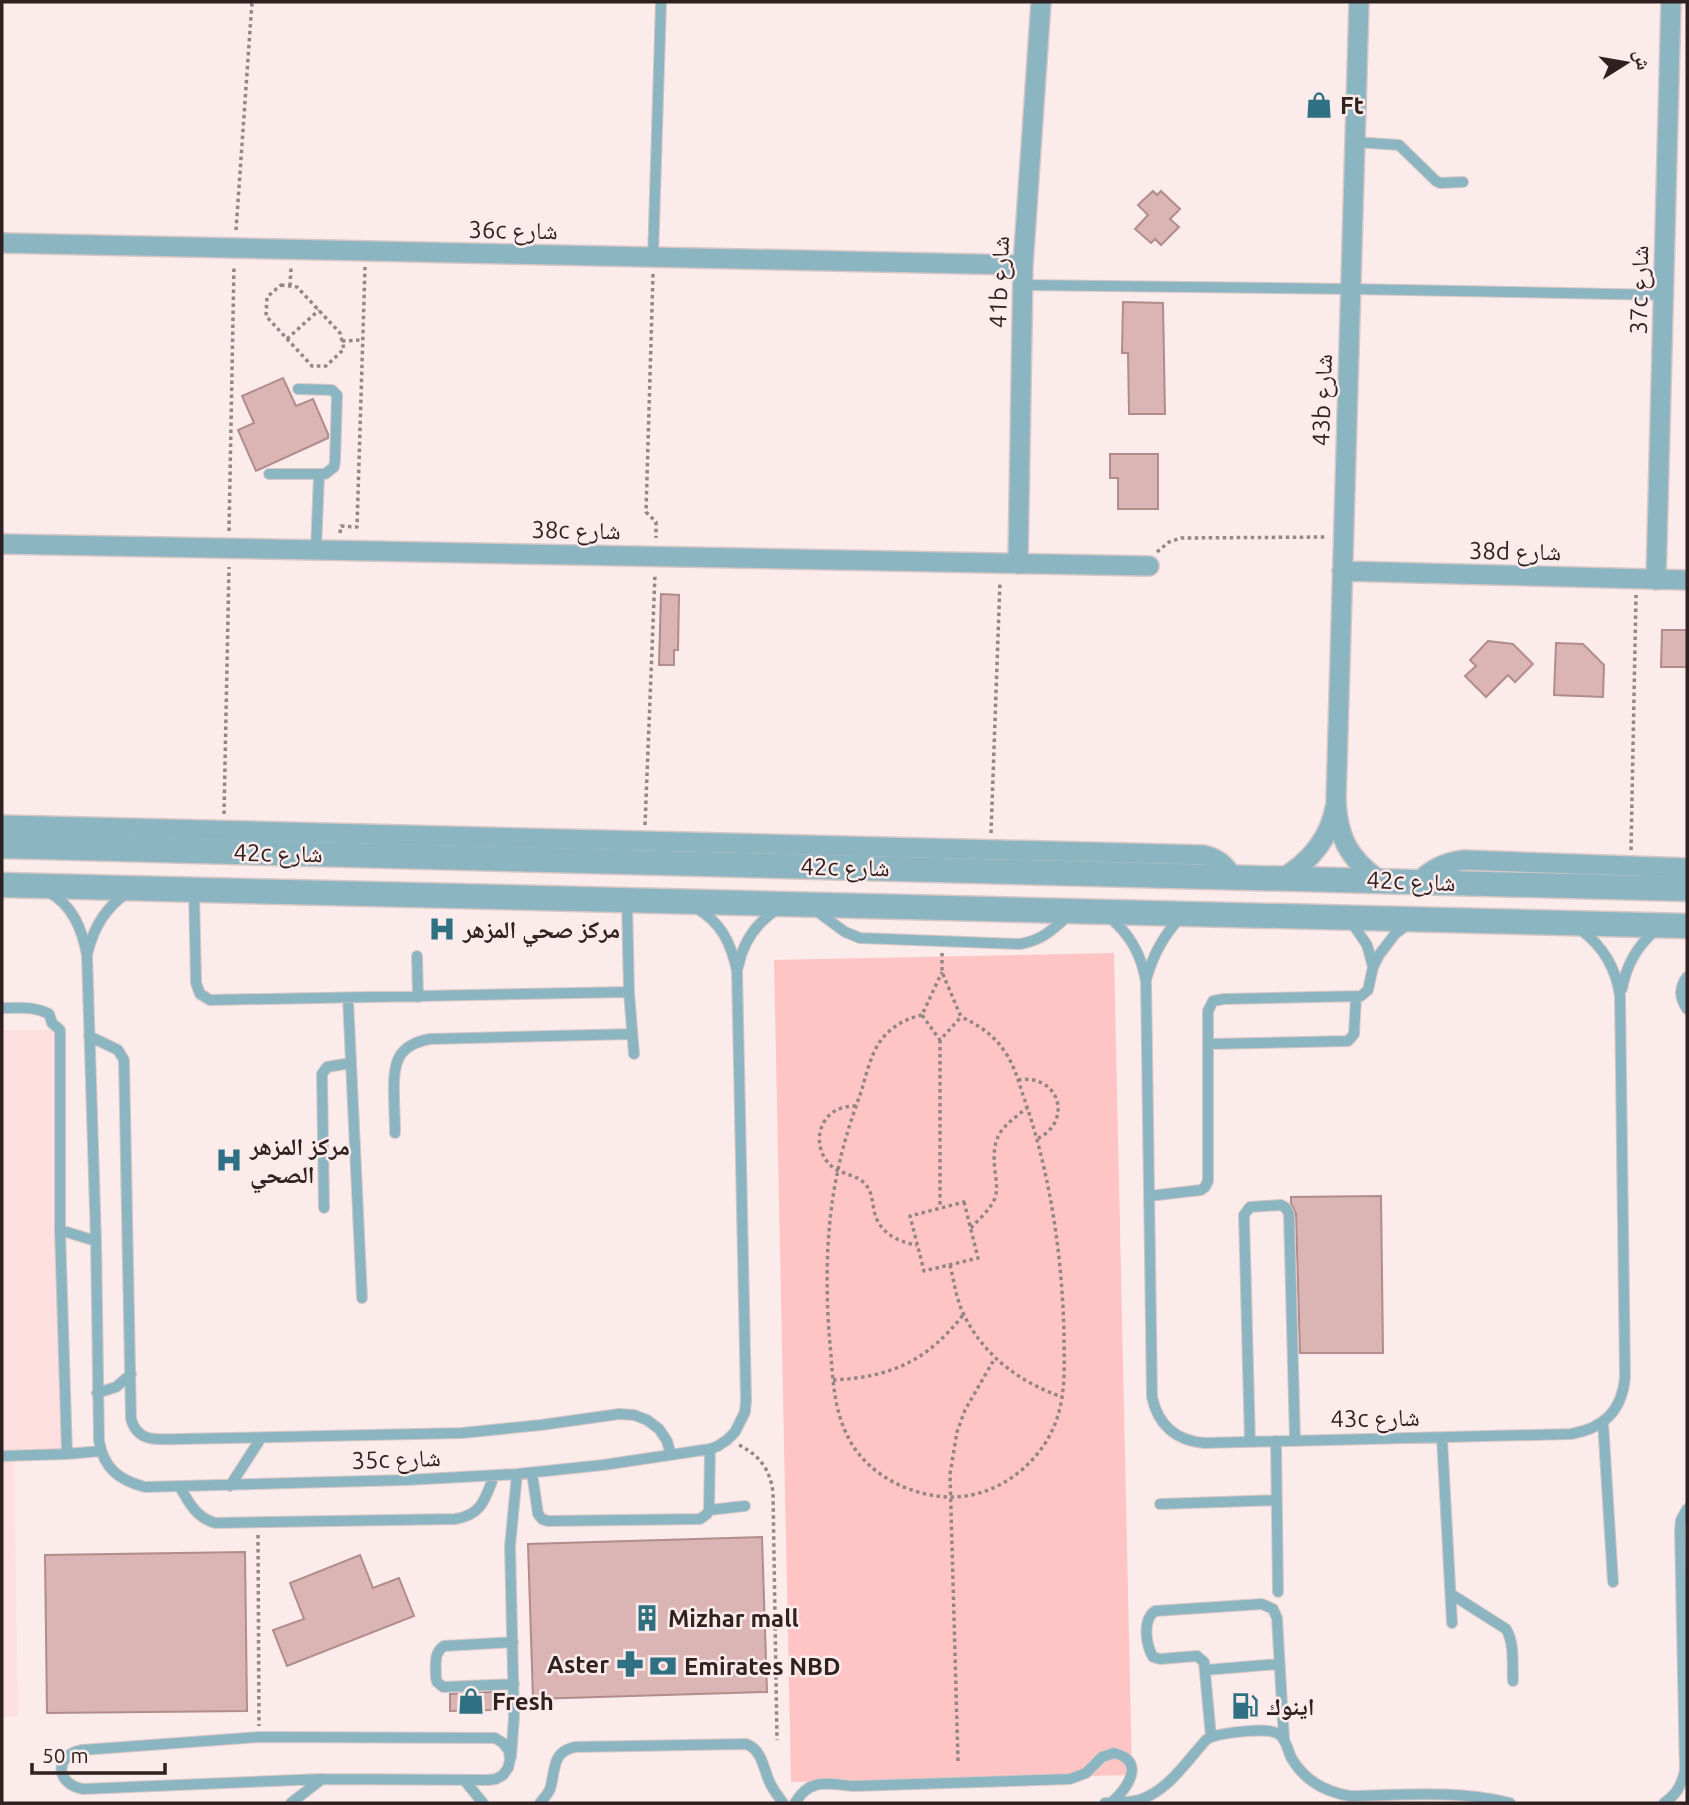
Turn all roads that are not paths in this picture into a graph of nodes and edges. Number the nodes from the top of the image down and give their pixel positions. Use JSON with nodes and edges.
{"nodes":[{"id":1,"x":660,"y":2,"type":"edge"},
{"id":2,"x":1041,"y":2,"type":"edge"},
{"id":3,"x":1359,"y":2,"type":"edge"},
{"id":4,"x":1671,"y":2,"type":"edge"},
{"id":5,"x":1354,"y":142,"type":"junction"},
{"id":6,"x":1463,"y":182,"type":"dead end"},
{"id":7,"x":2,"y":243,"type":"edge"},
{"id":8,"x":653,"y":257,"type":"junction"},
{"id":9,"x":1023,"y":275,"type":"junction"},
{"id":10,"x":1350,"y":289,"type":"junction"},
{"id":11,"x":1663,"y":295,"type":"junction"},
{"id":12,"x":298,"y":389,"type":"dead end"},
{"id":13,"x":269,"y":474,"type":"dead end"},
{"id":14,"x":319,"y":475,"type":"junction"},
{"id":15,"x":2,"y":544,"type":"edge"},
{"id":16,"x":316,"y":550,"type":"junction"},
{"id":17,"x":1018,"y":564,"type":"junction"},
{"id":18,"x":1149,"y":566,"type":"road end"},
{"id":19,"x":1342,"y":571,"type":"junction"},
{"id":20,"x":1646,"y":579,"type":"junction"},
{"id":21,"x":1687,"y":580,"type":"edge"},
{"id":22,"x":1336,"y":800,"type":"junction"},
{"id":23,"x":2,"y":825,"type":"edge"},
{"id":24,"x":2,"y":846,"type":"edge"},
{"id":25,"x":1687,"y":868,"type":"edge"},
{"id":26,"x":1232,"y":877,"type":"junction"},
{"id":27,"x":1283,"y":878,"type":"junction"},
{"id":28,"x":1379,"y":880,"type":"junction"},
{"id":29,"x":1419,"y":881,"type":"junction"},
{"id":30,"x":2,"y":885,"type":"edge"},
{"id":31,"x":40,"y":886,"type":"junction"},
{"id":32,"x":135,"y":888,"type":"junction"},
{"id":33,"x":1687,"y":889,"type":"edge"},
{"id":34,"x":194,"y":890,"type":"junction"},
{"id":35,"x":627,"y":901,"type":"junction"},
{"id":36,"x":684,"y":902,"type":"junction"},
{"id":37,"x":798,"y":905,"type":"junction"},
{"id":38,"x":1074,"y":911,"type":"junction"},
{"id":39,"x":1102,"y":912,"type":"junction"},
{"id":40,"x":1184,"y":914,"type":"junction"},
{"id":41,"x":1347,"y":917,"type":"junction"},
{"id":42,"x":1416,"y":919,"type":"junction"},
{"id":43,"x":1566,"y":923,"type":"junction"},
{"id":44,"x":1662,"y":925,"type":"junction"},
{"id":45,"x":1687,"y":926,"type":"edge"},
{"id":46,"x":87,"y":955,"type":"junction"},
{"id":47,"x":417,"y":956,"type":"dead end"},
{"id":48,"x":1373,"y":967,"type":"junction"},
{"id":49,"x":737,"y":971,"type":"junction"},
{"id":50,"x":1687,"y":977,"type":"edge"},
{"id":51,"x":1146,"y":981,"type":"junction"},
{"id":52,"x":629,"y":992,"type":"junction"},
{"id":53,"x":1620,"y":996,"type":"junction"},
{"id":54,"x":418,"y":997,"type":"junction"},
{"id":55,"x":1356,"y":997,"type":"junction"},
{"id":56,"x":348,"y":998,"type":"junction"},
{"id":57,"x":2,"y":1008,"type":"edge"},
{"id":58,"x":1687,"y":1009,"type":"edge"},
{"id":59,"x":632,"y":1034,"type":"junction"},
{"id":60,"x":89,"y":1036,"type":"junction"},
{"id":61,"x":1208,"y":1044,"type":"junction"},
{"id":62,"x":634,"y":1054,"type":"dead end"},
{"id":63,"x":351,"y":1063,"type":"junction"},
{"id":64,"x":395,"y":1133,"type":"dead end"},
{"id":65,"x":1149,"y":1196,"type":"junction"},
{"id":66,"x":324,"y":1208,"type":"dead end"},
{"id":67,"x":60,"y":1230,"type":"junction"},
{"id":68,"x":96,"y":1241,"type":"junction"},
{"id":69,"x":362,"y":1298,"type":"dead end"},
{"id":70,"x":131,"y":1374,"type":"junction"},
{"id":71,"x":97,"y":1393,"type":"junction"},
{"id":72,"x":1603,"y":1422,"type":"junction"},
{"id":73,"x":261,"y":1438,"type":"junction"},
{"id":74,"x":1442,"y":1438,"type":"junction"},
{"id":75,"x":1295,"y":1440,"type":"junction"},
{"id":76,"x":1250,"y":1441,"type":"junction"},
{"id":77,"x":1276,"y":1441,"type":"junction"},
{"id":78,"x":710,"y":1449,"type":"junction"},
{"id":79,"x":101,"y":1451,"type":"junction"},
{"id":80,"x":67,"y":1454,"type":"junction"},
{"id":81,"x":671,"y":1455,"type":"junction"},
{"id":82,"x":2,"y":1456,"type":"edge"},
{"id":83,"x":533,"y":1473,"type":"junction"},
{"id":84,"x":517,"y":1474,"type":"junction"},
{"id":85,"x":494,"y":1476,"type":"junction"},
{"id":86,"x":230,"y":1486,"type":"junction"},
{"id":87,"x":180,"y":1487,"type":"junction"},
{"id":88,"x":1276,"y":1500,"type":"junction"},
{"id":89,"x":1160,"y":1504,"type":"dead end"},
{"id":90,"x":745,"y":1506,"type":"dead end"},
{"id":91,"x":1687,"y":1509,"type":"edge"},
{"id":92,"x":709,"y":1510,"type":"junction"},
{"id":93,"x":1613,"y":1582,"type":"dead end"},
{"id":94,"x":1278,"y":1592,"type":"dead end"},
{"id":95,"x":1451,"y":1594,"type":"junction"},
{"id":96,"x":1452,"y":1623,"type":"dead end"},
{"id":97,"x":513,"y":1642,"type":"junction"},
{"id":98,"x":1279,"y":1664,"type":"junction"},
{"id":99,"x":1205,"y":1670,"type":"junction"},
{"id":100,"x":1513,"y":1682,"type":"dead end"},
{"id":101,"x":514,"y":1684,"type":"junction"},
{"id":102,"x":1686,"y":1714,"type":"edge"},
{"id":103,"x":1211,"y":1737,"type":"junction"},
{"id":104,"x":1284,"y":1740,"type":"junction"},
{"id":105,"x":510,"y":1760,"type":"junction"},
{"id":106,"x":322,"y":1779,"type":"junction"},
{"id":107,"x":465,"y":1781,"type":"junction"},
{"id":108,"x":291,"y":1803,"type":"edge"},
{"id":109,"x":483,"y":1803,"type":"edge"},
{"id":110,"x":540,"y":1803,"type":"edge"},
{"id":111,"x":783,"y":1803,"type":"edge"},
{"id":112,"x":795,"y":1803,"type":"edge"},
{"id":113,"x":1105,"y":1803,"type":"edge"},
{"id":114,"x":1111,"y":1803,"type":"edge"},
{"id":115,"x":1510,"y":1803,"type":"edge"},
{"id":116,"x":1664,"y":1803,"type":"edge"}],
"edges":[{"from":1,"to":8,"type":"lane"},
{"from":2,"to":9,"type":"street","name":"41b شارع"},
{"from":3,"to":5,"type":"street","name":"43b شارع"},
{"from":4,"to":11,"type":"street","name":"37c شارع"},
{"from":5,"to":6,"type":"lane"},
{"from":5,"to":10,"type":"street","name":"43b شارع"},
{"from":7,"to":8,"type":"street","name":"36c شارع"},
{"from":8,"to":9,"type":"street","name":"36c شارع"},
{"from":9,"to":10,"type":"lane"},
{"from":9,"to":17,"type":"street","name":"41b شارع"},
{"from":10,"to":11,"type":"lane"},
{"from":10,"to":19,"type":"street","name":"43b شارع"},
{"from":11,"to":20,"type":"street","name":"37c شارع"},
{"from":12,"to":14,"type":"lane"},
{"from":13,"to":14,"type":"lane"},
{"from":14,"to":16,"type":"lane"},
{"from":15,"to":16,"type":"street","name":"38c شارع"},
{"from":16,"to":17,"type":"street","name":"38c شارع"},
{"from":17,"to":18,"type":"street","name":"38c شارع"},
{"from":19,"to":20,"type":"street","name":"38d شارع"},
{"from":19,"to":22,"type":"street","name":"43b شارع"},
{"from":20,"to":21,"type":"street","name":"38d شارع"},
{"from":22,"to":27,"type":"street","name":"43b شارع"},
{"from":22,"to":28,"type":"street","name":"43b شارع"},
{"from":23,"to":26,"type":"street"},
{"from":24,"to":26,"type":"street","name":"42c شارع"},
{"from":25,"to":29,"type":"street"},
{"from":26,"to":27,"type":"street","name":"42c شارع"},
{"from":27,"to":28,"type":"street","name":"42c شارع"},
{"from":28,"to":29,"type":"street","name":"42c شارع"},
{"from":29,"to":33,"type":"street","name":"42c شارع"},
{"from":30,"to":31,"type":"street","name":"42c شارع"},
{"from":31,"to":32,"type":"street","name":"42c شارع"},
{"from":31,"to":46,"type":"lane"},
{"from":32,"to":34,"type":"street","name":"42c شارع"},
{"from":32,"to":46,"type":"lane"},
{"from":34,"to":35,"type":"street","name":"42c شارع"},
{"from":34,"to":56,"type":"lane"},
{"from":35,"to":36,"type":"street","name":"42c شارع"},
{"from":35,"to":52,"type":"lane"},
{"from":36,"to":37,"type":"street","name":"42c شارع"},
{"from":36,"to":49,"type":"lane"},
{"from":37,"to":38,"type":"street","name":"42c شارع"},
{"from":37,"to":38,"type":"lane"},
{"from":37,"to":49,"type":"lane"},
{"from":38,"to":39,"type":"street","name":"42c شارع"},
{"from":39,"to":40,"type":"street","name":"42c شارع"},
{"from":39,"to":51,"type":"lane","name":"43c شارع"},
{"from":40,"to":41,"type":"street","name":"42c شارع"},
{"from":40,"to":51,"type":"lane","name":"43c شارع"},
{"from":41,"to":42,"type":"street","name":"42c شارع"},
{"from":41,"to":48,"type":"lane"},
{"from":42,"to":43,"type":"street","name":"42c شارع"},
{"from":42,"to":48,"type":"lane"},
{"from":43,"to":44,"type":"street","name":"42c شارع"},
{"from":43,"to":53,"type":"lane"},
{"from":44,"to":45,"type":"street","name":"42c شارع"},
{"from":44,"to":53,"type":"lane"},
{"from":46,"to":60,"type":"lane"},
{"from":47,"to":54,"type":"lane"},
{"from":48,"to":55,"type":"lane"},
{"from":49,"to":78,"type":"lane","name":"35c شارع"},
{"from":50,"to":58,"type":"lane"},
{"from":51,"to":65,"type":"lane","name":"43c شارع"},
{"from":52,"to":54,"type":"lane"},
{"from":52,"to":59,"type":"lane"},
{"from":53,"to":72,"type":"lane"},
{"from":54,"to":56,"type":"lane"},
{"from":55,"to":61,"type":"lane"},
{"from":55,"to":61,"type":"lane"},
{"from":56,"to":63,"type":"lane"},
{"from":57,"to":67,"type":"lane"},
{"from":59,"to":62,"type":"lane"},
{"from":59,"to":64,"type":"lane"},
{"from":60,"to":68,"type":"lane"},
{"from":60,"to":70,"type":"lane"},
{"from":61,"to":65,"type":"lane"},
{"from":63,"to":66,"type":"lane"},
{"from":63,"to":69,"type":"lane"},
{"from":65,"to":76,"type":"lane","name":"43c شارع"},
{"from":67,"to":68,"type":"lane"},
{"from":67,"to":80,"type":"lane"},
{"from":68,"to":71,"type":"lane"},
{"from":70,"to":71,"type":"lane"},
{"from":70,"to":73,"type":"lane"},
{"from":71,"to":79,"type":"lane"},
{"from":72,"to":74,"type":"lane","name":"43c شارع"},
{"from":72,"to":93,"type":"lane"},
{"from":73,"to":81,"type":"lane"},
{"from":73,"to":86,"type":"lane"},
{"from":74,"to":75,"type":"lane","name":"43c شارع"},
{"from":74,"to":95,"type":"lane"},
{"from":75,"to":76,"type":"lane"},
{"from":75,"to":77,"type":"lane","name":"43c شارع"},
{"from":76,"to":77,"type":"lane","name":"43c شارع"},
{"from":77,"to":88,"type":"lane"},
{"from":78,"to":81,"type":"lane","name":"35c شارع"},
{"from":78,"to":92,"type":"lane"},
{"from":79,"to":80,"type":"lane"},
{"from":79,"to":87,"type":"lane","name":"35c شارع"},
{"from":80,"to":82,"type":"lane"},
{"from":81,"to":83,"type":"lane","name":"35c شارع"},
{"from":83,"to":84,"type":"lane","name":"35c شارع"},
{"from":83,"to":92,"type":"lane"},
{"from":84,"to":85,"type":"lane","name":"35c شارع"},
{"from":84,"to":97,"type":"lane"},
{"from":85,"to":86,"type":"lane","name":"35c شارع"},
{"from":85,"to":87,"type":"lane"},
{"from":86,"to":87,"type":"lane","name":"35c شارع"},
{"from":88,"to":89,"type":"lane"},
{"from":88,"to":94,"type":"lane"},
{"from":90,"to":92,"type":"lane"},
{"from":91,"to":102,"type":"lane"},
{"from":95,"to":96,"type":"lane"},
{"from":95,"to":100,"type":"lane"},
{"from":97,"to":101,"type":"lane"},
{"from":97,"to":101,"type":"lane"},
{"from":98,"to":99,"type":"lane"},
{"from":98,"to":99,"type":"lane"},
{"from":98,"to":104,"type":"lane"},
{"from":99,"to":103,"type":"lane"},
{"from":101,"to":105,"type":"lane"},
{"from":102,"to":116,"type":"lane"},
{"from":103,"to":104,"type":"lane"},
{"from":103,"to":114,"type":"lane"},
{"from":104,"to":115,"type":"lane"},
{"from":105,"to":106,"type":"lane"},
{"from":105,"to":107,"type":"lane"},
{"from":106,"to":107,"type":"lane"},
{"from":106,"to":108,"type":"lane"},
{"from":107,"to":109,"type":"lane"},
{"from":110,"to":111,"type":"lane"},
{"from":112,"to":114,"type":"lane"},
{"from":113,"to":114,"type":"lane"}]}
